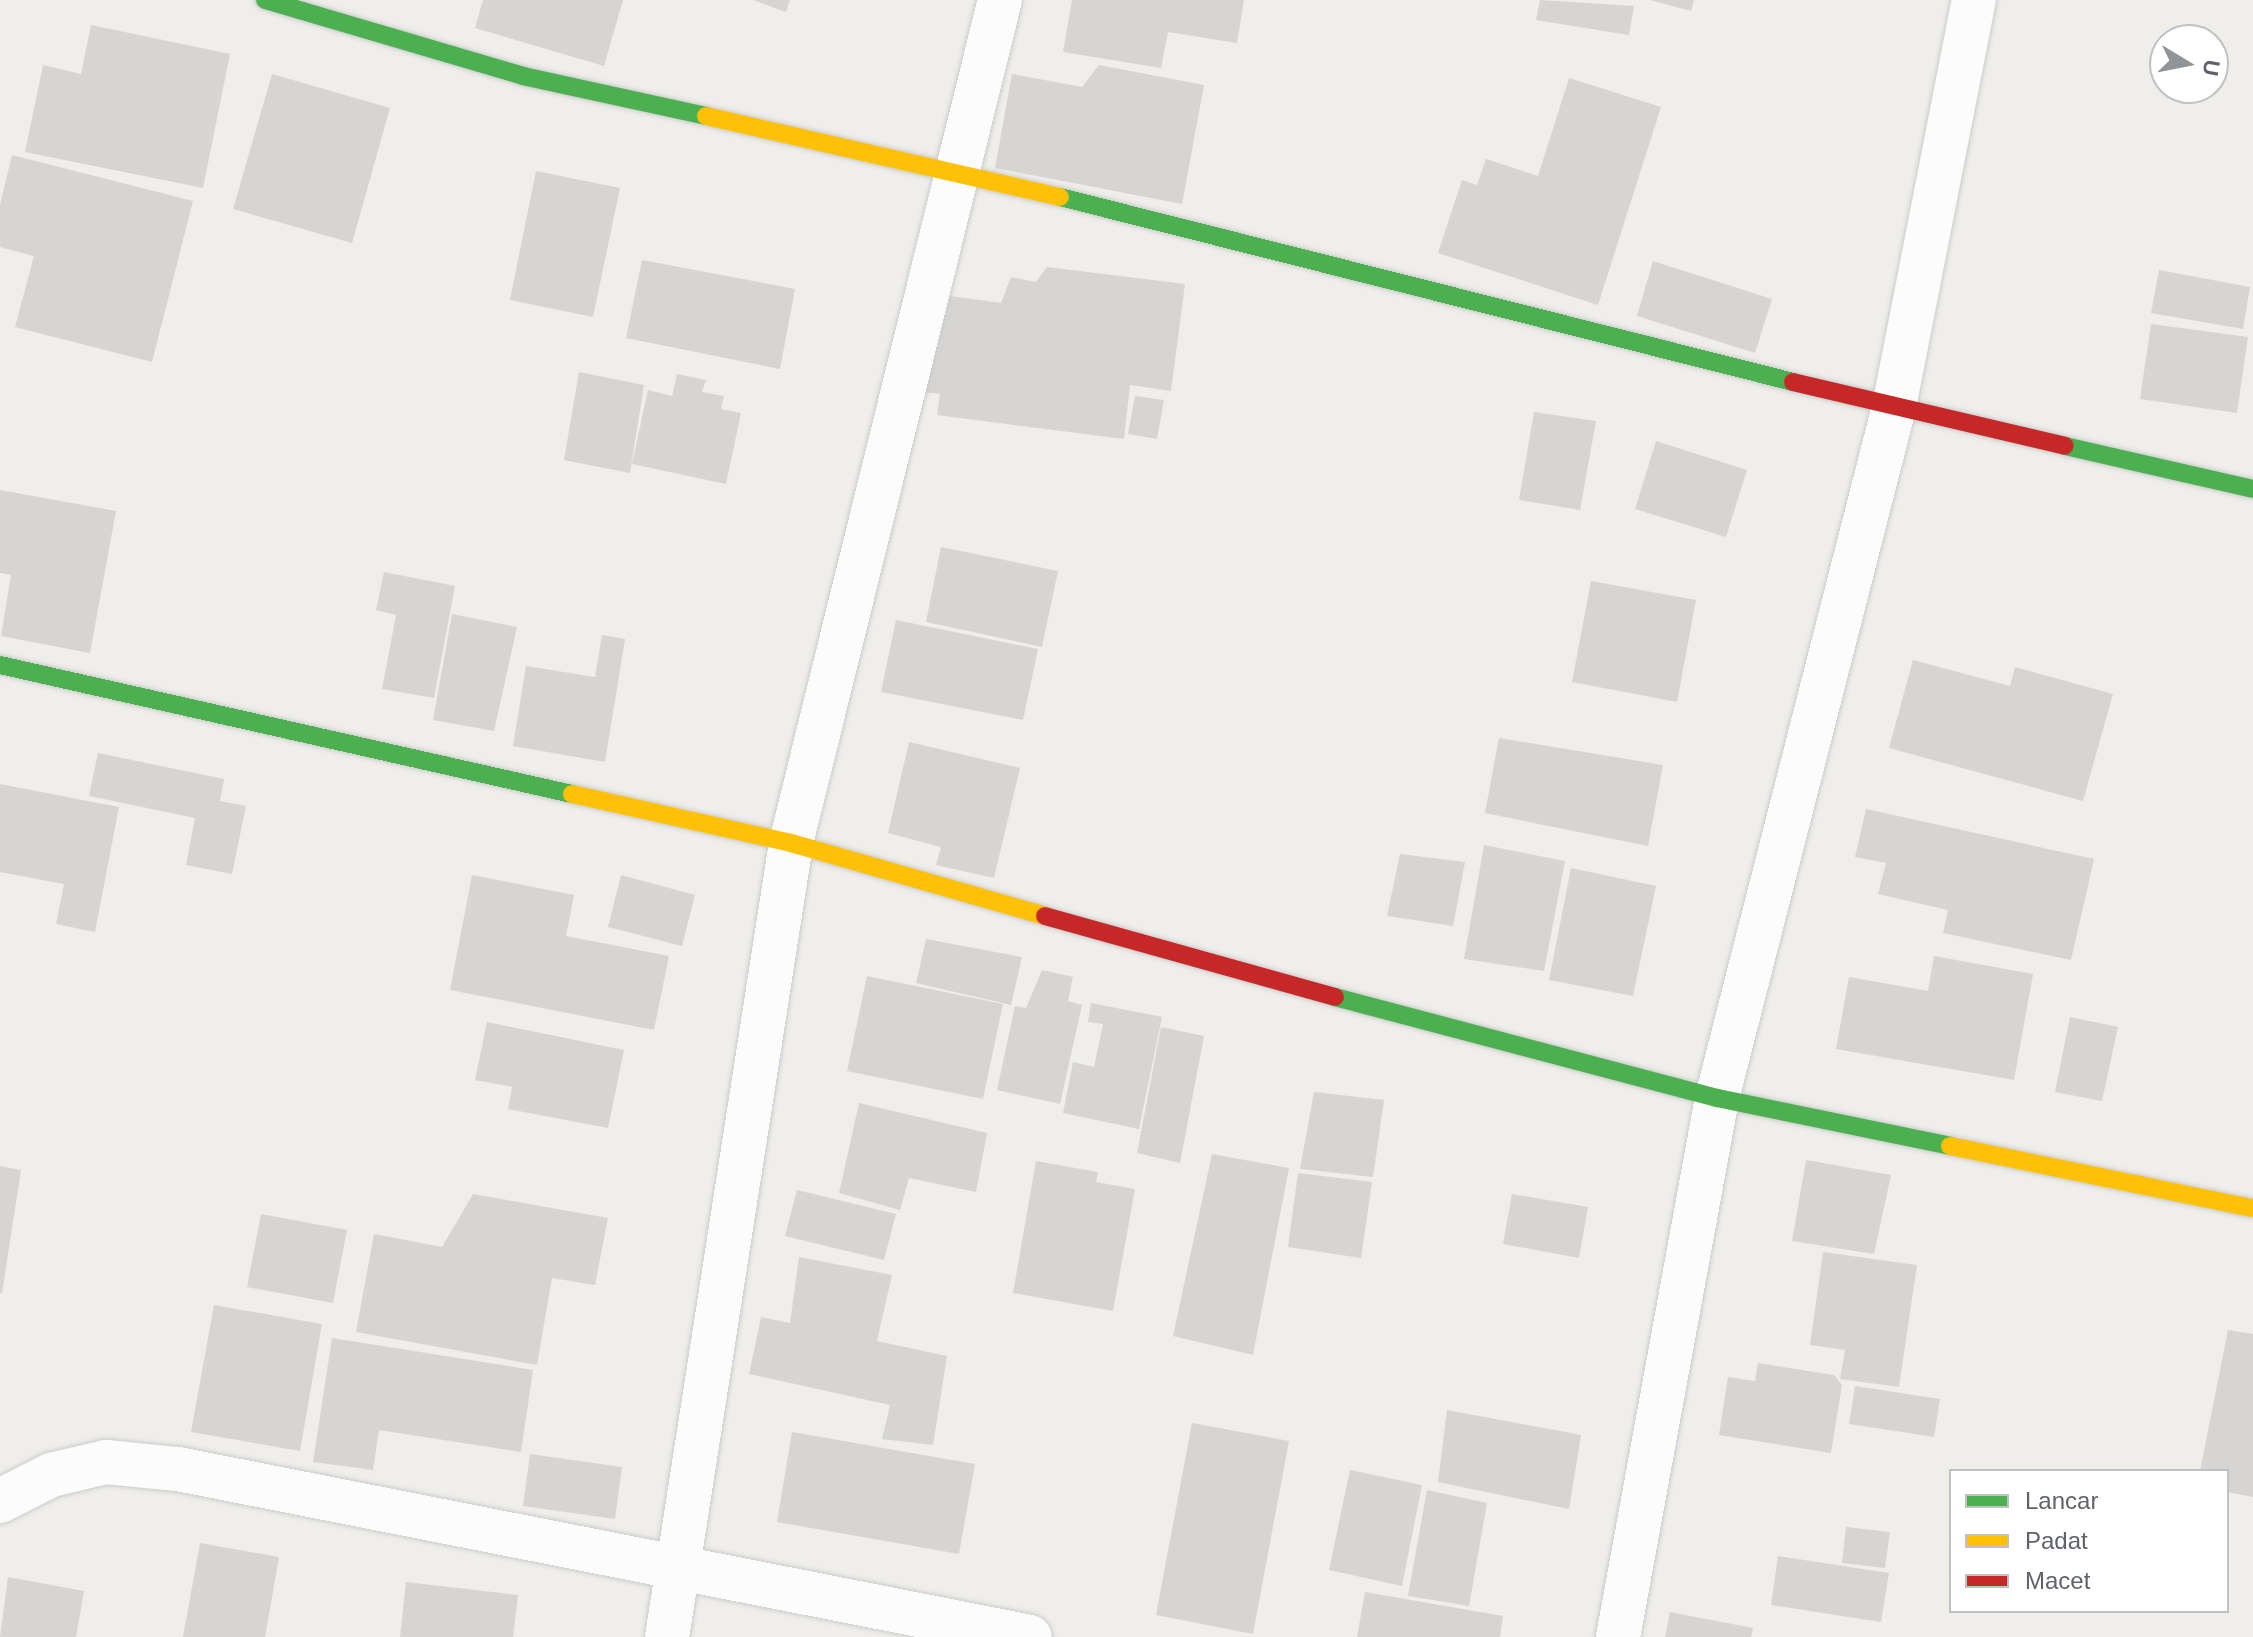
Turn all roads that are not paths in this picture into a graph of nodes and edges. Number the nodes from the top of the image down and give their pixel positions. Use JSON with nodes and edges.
{"nodes":[{"id":1,"x":265,"y":0,"type":"edge"},
{"id":2,"x":1000,"y":0,"type":"edge"},
{"id":3,"x":1974,"y":0,"type":"edge"},
{"id":4,"x":960,"y":172,"type":"junction"},
{"id":5,"x":1894,"y":407,"type":"junction"},
{"id":6,"x":2253,"y":489,"type":"edge"},
{"id":7,"x":0,"y":665,"type":"edge"},
{"id":8,"x":791,"y":843,"type":"junction"},
{"id":9,"x":1717,"y":1098,"type":"junction"},
{"id":10,"x":2253,"y":1208,"type":"edge"},
{"id":11,"x":0,"y":1501,"type":"edge"},
{"id":12,"x":677,"y":1566,"type":"junction"},
{"id":13,"x":667,"y":1637,"type":"edge"},
{"id":14,"x":1030,"y":1637,"type":"edge"},
{"id":15,"x":1618,"y":1637,"type":"edge"}],
"edges":[{"from":1,"to":4,"type":"street"},
{"from":2,"to":4,"type":"street"},
{"from":3,"to":5,"type":"street"},
{"from":4,"to":5,"type":"street"},
{"from":4,"to":8,"type":"street"},
{"from":5,"to":6,"type":"street"},
{"from":5,"to":9,"type":"street"},
{"from":7,"to":8,"type":"street"},
{"from":8,"to":9,"type":"street"},
{"from":8,"to":12,"type":"street"},
{"from":9,"to":10,"type":"street"},
{"from":9,"to":15,"type":"street"},
{"from":11,"to":12,"type":"street"},
{"from":12,"to":13,"type":"street"},
{"from":12,"to":14,"type":"street"}]}
